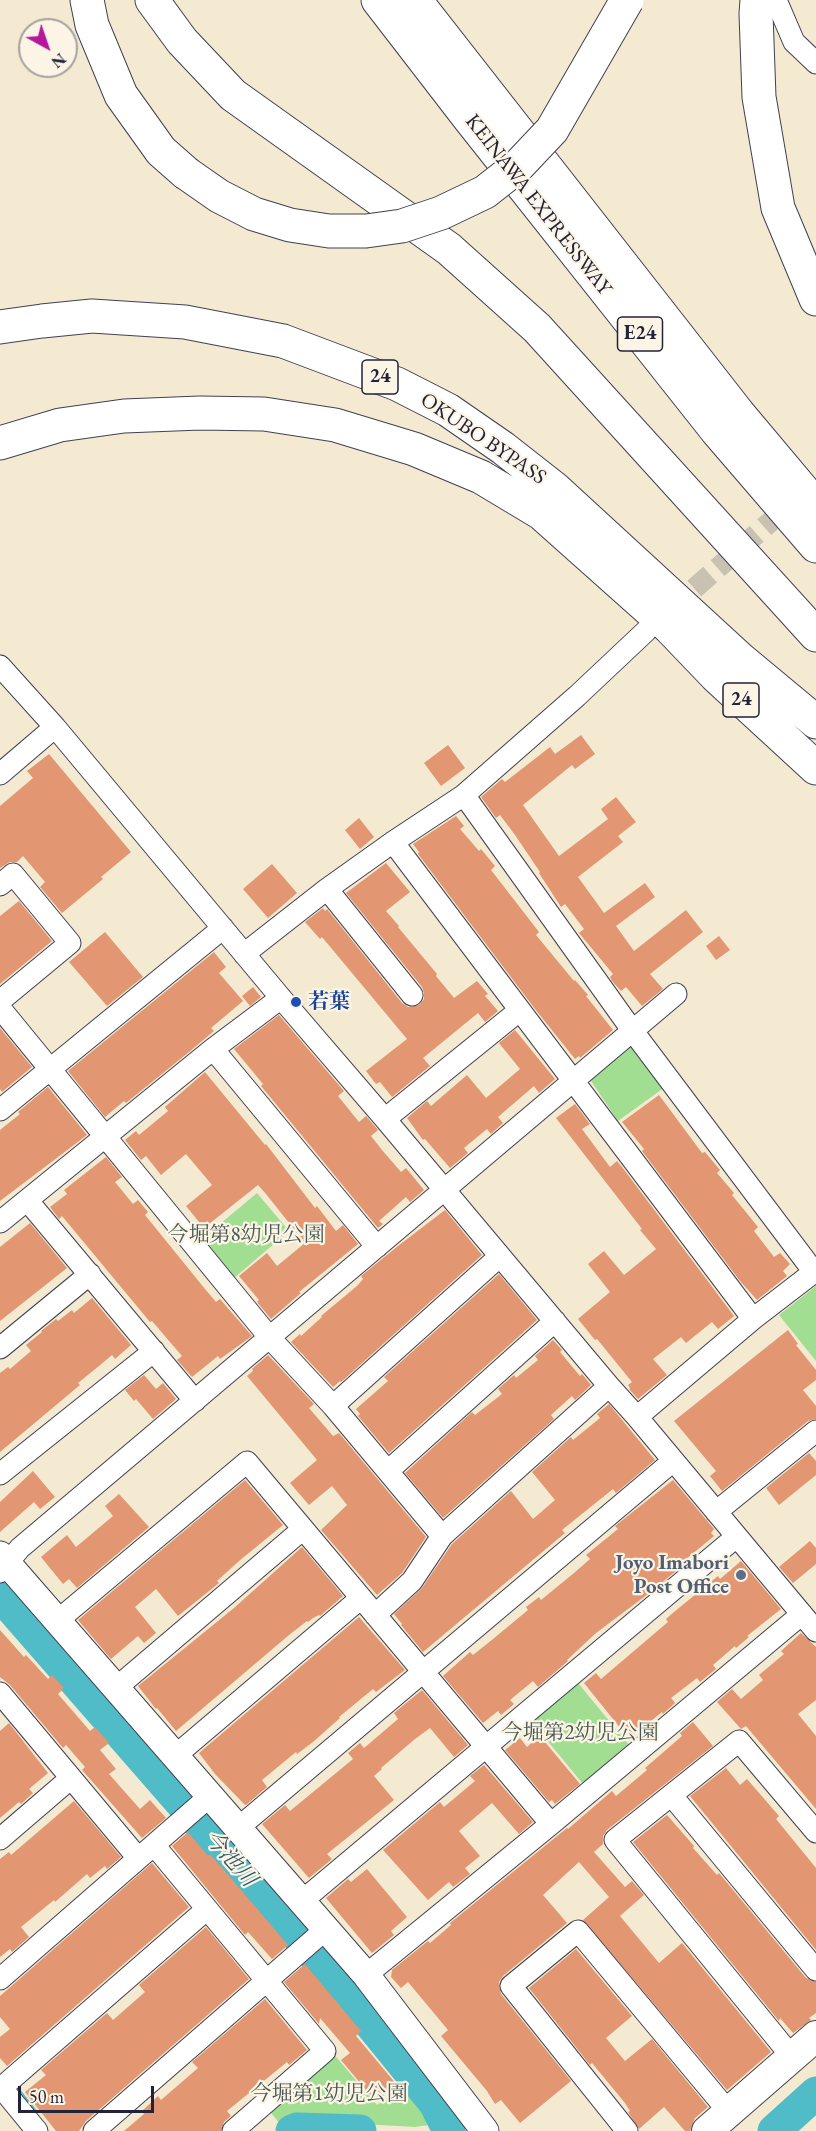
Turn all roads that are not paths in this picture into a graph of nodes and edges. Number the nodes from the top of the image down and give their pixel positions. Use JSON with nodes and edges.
{"nodes":[{"id":1,"x":87,"y":0,"type":"edge"},
{"id":2,"x":152,"y":0,"type":"edge"},
{"id":3,"x":378,"y":0,"type":"edge"},
{"id":4,"x":415,"y":0,"type":"edge"},
{"id":5,"x":627,"y":0,"type":"edge"},
{"id":6,"x":758,"y":0,"type":"edge"},
{"id":7,"x":776,"y":0,"type":"edge"},
{"id":8,"x":816,"y":63,"type":"edge"},
{"id":9,"x":480,"y":109,"type":"junction"},
{"id":10,"x":816,"y":299,"type":"edge"},
{"id":11,"x":0,"y":327,"type":"edge"},
{"id":12,"x":0,"y":442,"type":"edge"},
{"id":13,"x":816,"y":506,"type":"edge"},
{"id":14,"x":816,"y":546,"type":"edge"},
{"id":15,"x":658,"y":629,"type":"junction"},
{"id":16,"x":816,"y":635,"type":"edge"},
{"id":17,"x":0,"y":666,"type":"edge"},
{"id":18,"x":816,"y":722,"type":"edge"},
{"id":19,"x":55,"y":727,"type":"junction"},
{"id":20,"x":816,"y":768,"type":"edge"},
{"id":21,"x":0,"y":774,"type":"edge"},
{"id":22,"x":464,"y":795,"type":"junction"},
{"id":23,"x":393,"y":842,"type":"junction"},
{"id":24,"x":0,"y":885,"type":"edge"},
{"id":25,"x":327,"y":889,"type":"junction"},
{"id":26,"x":223,"y":928,"type":"junction"},
{"id":27,"x":244,"y":954,"type":"junction"},
{"id":28,"x":676,"y":994,"type":"dead end"},
{"id":29,"x":412,"y":995,"type":"dead end"},
{"id":30,"x":281,"y":998,"type":"junction"},
{"id":31,"x":0,"y":1001,"type":"edge"},
{"id":32,"x":0,"y":1008,"type":"edge"},
{"id":33,"x":520,"y":1010,"type":"junction"},
{"id":34,"x":632,"y":1030,"type":"junction"},
{"id":35,"x":213,"y":1049,"type":"junction"},
{"id":36,"x":50,"y":1069,"type":"junction"},
{"id":37,"x":573,"y":1081,"type":"junction"},
{"id":38,"x":0,"y":1110,"type":"edge"},
{"id":39,"x":385,"y":1119,"type":"junction"},
{"id":40,"x":105,"y":1137,"type":"junction"},
{"id":41,"x":444,"y":1190,"type":"junction"},
{"id":42,"x":27,"y":1200,"type":"junction"},
{"id":43,"x":0,"y":1222,"type":"edge"},
{"id":44,"x":376,"y":1247,"type":"junction"},
{"id":45,"x":501,"y":1256,"type":"junction"},
{"id":46,"x":815,"y":1271,"type":"edge"},
{"id":47,"x":90,"y":1274,"type":"junction"},
{"id":48,"x":753,"y":1319,"type":"junction"},
{"id":49,"x":555,"y":1321,"type":"junction"},
{"id":50,"x":270,"y":1338,"type":"junction"},
{"id":51,"x":0,"y":1348,"type":"edge"},
{"id":52,"x":154,"y":1351,"type":"junction"},
{"id":53,"x":609,"y":1386,"type":"junction"},
{"id":54,"x":195,"y":1401,"type":"junction"},
{"id":55,"x":333,"y":1406,"type":"junction"},
{"id":56,"x":637,"y":1417,"type":"junction"},
{"id":57,"x":816,"y":1431,"type":"edge"},
{"id":58,"x":673,"y":1461,"type":"junction"},
{"id":59,"x":388,"y":1471,"type":"junction"},
{"id":60,"x":0,"y":1474,"type":"edge"},
{"id":61,"x":716,"y":1512,"type":"junction"},
{"id":62,"x":303,"y":1529,"type":"junction"},
{"id":63,"x":442,"y":1536,"type":"junction"},
{"id":64,"x":736,"y":1537,"type":"junction"},
{"id":65,"x":2,"y":1566,"type":"edge"},
{"id":66,"x":361,"y":1598,"type":"junction"},
{"id":67,"x":375,"y":1614,"type":"junction"},
{"id":68,"x":802,"y":1614,"type":"junction"},
{"id":69,"x":57,"y":1621,"type":"junction"},
{"id":70,"x":816,"y":1631,"type":"edge"},
{"id":71,"x":423,"y":1672,"type":"junction"},
{"id":72,"x":116,"y":1688,"type":"junction"},
{"id":73,"x":2,"y":1699,"type":"edge"},
{"id":74,"x":486,"y":1747,"type":"junction"},
{"id":75,"x":175,"y":1756,"type":"junction"},
{"id":76,"x":71,"y":1778,"type":"junction"},
{"id":77,"x":210,"y":1796,"type":"junction"},
{"id":78,"x":672,"y":1796,"type":"junction"},
{"id":79,"x":551,"y":1824,"type":"junction"},
{"id":80,"x":238,"y":1828,"type":"junction"},
{"id":81,"x":816,"y":1832,"type":"edge"},
{"id":82,"x":0,"y":1839,"type":"edge"},
{"id":83,"x":146,"y":1851,"type":"junction"},
{"id":84,"x":302,"y":1901,"type":"junction"},
{"id":85,"x":207,"y":1909,"type":"junction"},
{"id":86,"x":320,"y":1934,"type":"junction"},
{"id":87,"x":816,"y":1970,"type":"edge"},
{"id":88,"x":366,"y":1975,"type":"junction"},
{"id":89,"x":0,"y":1978,"type":"edge"},
{"id":90,"x":267,"y":1981,"type":"junction"},
{"id":91,"x":816,"y":2036,"type":"edge"},
{"id":92,"x":792,"y":2057,"type":"junction"},
{"id":93,"x":0,"y":2088,"type":"edge"},
{"id":94,"x":718,"y":2121,"type":"edge"},
{"id":95,"x":37,"y":2131,"type":"edge"},
{"id":96,"x":94,"y":2131,"type":"edge"},
{"id":97,"x":233,"y":2131,"type":"edge"},
{"id":98,"x":485,"y":2131,"type":"edge"},
{"id":99,"x":627,"y":2131,"type":"edge"}],
"edges":[{"from":1,"to":5,"type":"highway","bridge":true},
{"from":2,"to":16,"type":"highway"},
{"from":3,"to":9,"type":"highway","name":"KEINAWA EXPRESSWAY","number":"E24"},
{"from":4,"to":9,"type":"highway","name":"KEINAWA EXPRESSWAY","number":"E24"},
{"from":6,"to":10,"type":"highway"},
{"from":7,"to":8,"type":"street"},
{"from":9,"to":13,"type":"highway","name":"KEINAWA EXPRESSWAY","number":"E24"},
{"from":9,"to":14,"type":"highway","name":"KEINAWA EXPRESSWAY","number":"E24"},
{"from":11,"to":18,"type":"highway","name":"OKUBO BYPASS","number":"24"},
{"from":12,"to":15,"type":"highway","name":"OKUBO BYPASS","number":"24"},
{"from":15,"to":20,"type":"highway","name":"OKUBO BYPASS","number":"24"},
{"from":15,"to":22,"type":"street"},
{"from":17,"to":19,"type":"street"},
{"from":19,"to":21,"type":"street"},
{"from":19,"to":26,"type":"street"},
{"from":22,"to":23,"type":"street"},
{"from":22,"to":34,"type":"street"},
{"from":23,"to":25,"type":"street"},
{"from":23,"to":33,"type":"street"},
{"from":24,"to":31,"type":"street"},
{"from":25,"to":27,"type":"street"},
{"from":25,"to":29,"type":"street"},
{"from":26,"to":27,"type":"street"},
{"from":26,"to":36,"type":"street"},
{"from":27,"to":30,"type":"street"},
{"from":28,"to":34,"type":"street"},
{"from":30,"to":35,"type":"street"},
{"from":30,"to":39,"type":"street"},
{"from":32,"to":36,"type":"street"},
{"from":33,"to":37,"type":"street"},
{"from":33,"to":39,"type":"street"},
{"from":34,"to":37,"type":"street"},
{"from":34,"to":46,"type":"street"},
{"from":35,"to":40,"type":"street"},
{"from":35,"to":44,"type":"street"},
{"from":36,"to":38,"type":"street"},
{"from":36,"to":40,"type":"street"},
{"from":37,"to":41,"type":"street"},
{"from":37,"to":48,"type":"street"},
{"from":39,"to":41,"type":"street"},
{"from":40,"to":42,"type":"street"},
{"from":40,"to":50,"type":"street"},
{"from":41,"to":44,"type":"street"},
{"from":41,"to":45,"type":"street"},
{"from":42,"to":43,"type":"street"},
{"from":42,"to":47,"type":"street"},
{"from":44,"to":50,"type":"street"},
{"from":45,"to":49,"type":"street"},
{"from":45,"to":55,"type":"street"},
{"from":46,"to":48,"type":"street"},
{"from":47,"to":51,"type":"street"},
{"from":47,"to":52,"type":"street"},
{"from":48,"to":56,"type":"street"},
{"from":49,"to":53,"type":"street"},
{"from":49,"to":59,"type":"street"},
{"from":50,"to":54,"type":"street"},
{"from":50,"to":55,"type":"street"},
{"from":52,"to":54,"type":"street"},
{"from":52,"to":60,"type":"street"},
{"from":53,"to":56,"type":"street"},
{"from":53,"to":63,"type":"street"},
{"from":54,"to":65,"type":"street"},
{"from":55,"to":59,"type":"street"},
{"from":56,"to":58,"type":"street"},
{"from":57,"to":61,"type":"street"},
{"from":58,"to":61,"type":"street"},
{"from":58,"to":71,"type":"street"},
{"from":59,"to":63,"type":"street"},
{"from":61,"to":64,"type":"street"},
{"from":62,"to":66,"type":"street"},
{"from":62,"to":69,"type":"street"},
{"from":62,"to":72,"type":"street"},
{"from":63,"to":67,"type":"street"},
{"from":64,"to":68,"type":"street"},
{"from":64,"to":74,"type":"street"},
{"from":65,"to":69,"type":"street"},
{"from":66,"to":67,"type":"street"},
{"from":66,"to":75,"type":"street"},
{"from":67,"to":71,"type":"street"},
{"from":68,"to":70,"type":"street"},
{"from":68,"to":79,"type":"street"},
{"from":69,"to":72,"type":"street"},
{"from":71,"to":74,"type":"street"},
{"from":71,"to":80,"type":"street"},
{"from":72,"to":75,"type":"street"},
{"from":73,"to":76,"type":"street"},
{"from":74,"to":79,"type":"street"},
{"from":74,"to":84,"type":"street"},
{"from":75,"to":77,"type":"street"},
{"from":76,"to":82,"type":"street"},
{"from":76,"to":83,"type":"street"},
{"from":77,"to":80,"type":"street"},
{"from":77,"to":83,"type":"street"},
{"from":78,"to":81,"type":"street"},
{"from":78,"to":87,"type":"street"},
{"from":78,"to":92,"type":"street"},
{"from":79,"to":88,"type":"street"},
{"from":80,"to":84,"type":"street"},
{"from":83,"to":85,"type":"street"},
{"from":83,"to":89,"type":"street"},
{"from":84,"to":86,"type":"street"},
{"from":85,"to":90,"type":"street"},
{"from":85,"to":93,"type":"street"},
{"from":86,"to":88,"type":"street"},
{"from":86,"to":90,"type":"street"},
{"from":88,"to":98,"type":"street"},
{"from":90,"to":96,"type":"street"},
{"from":90,"to":97,"type":"street"},
{"from":91,"to":92,"type":"main road"},
{"from":92,"to":94,"type":"main road"},
{"from":93,"to":95,"type":"street"},
{"from":94,"to":99,"type":"street"}]}
